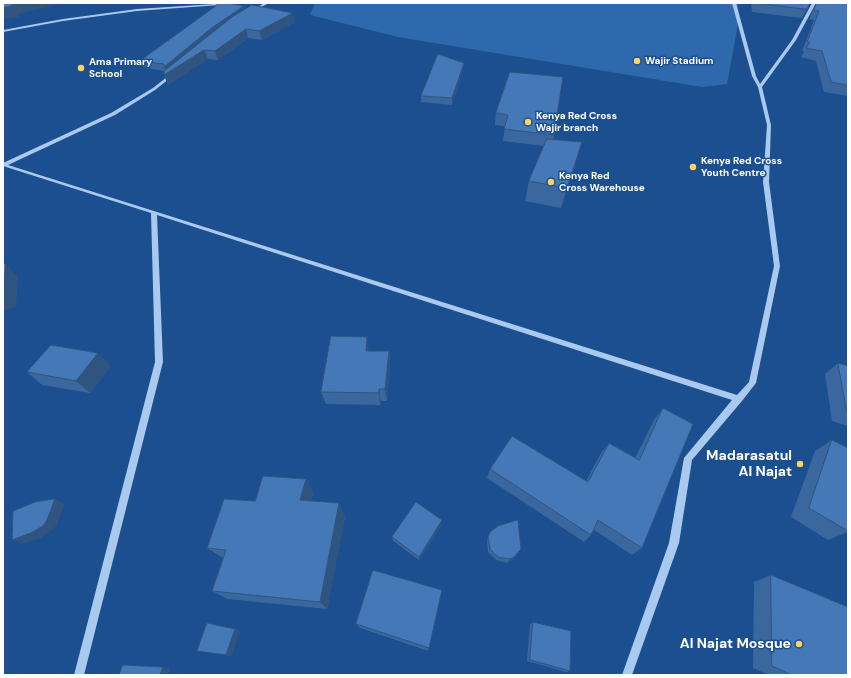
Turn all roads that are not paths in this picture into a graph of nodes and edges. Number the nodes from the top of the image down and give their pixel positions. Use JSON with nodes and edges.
{"nodes":[{"id":1,"x":245,"y":3,"type":"edge"},
{"id":2,"x":267,"y":3,"type":"edge"},
{"id":3,"x":734,"y":3,"type":"edge"},
{"id":4,"x":814,"y":3,"type":"edge"},
{"id":5,"x":246,"y":15,"type":"edge"},
{"id":6,"x":3,"y":31,"type":"edge"},
{"id":7,"x":178,"y":70,"type":"edge"},
{"id":8,"x":760,"y":87,"type":"junction"},
{"id":9,"x":3,"y":165,"type":"edge"},
{"id":10,"x":154,"y":212,"type":"junction"},
{"id":11,"x":738,"y":399,"type":"junction"},
{"id":12,"x":79,"y":675,"type":"edge"},
{"id":13,"x":627,"y":675,"type":"edge"}],
"edges":[{"from":1,"to":6,"type":"street"},
{"from":2,"to":5,"type":"street"},
{"from":3,"to":8,"type":"street"},
{"from":4,"to":8,"type":"street"},
{"from":7,"to":9,"type":"street"},
{"from":8,"to":11,"type":"street"},
{"from":9,"to":10,"type":"street"},
{"from":10,"to":11,"type":"street"},
{"from":10,"to":12,"type":"street"},
{"from":11,"to":13,"type":"street"}]}
